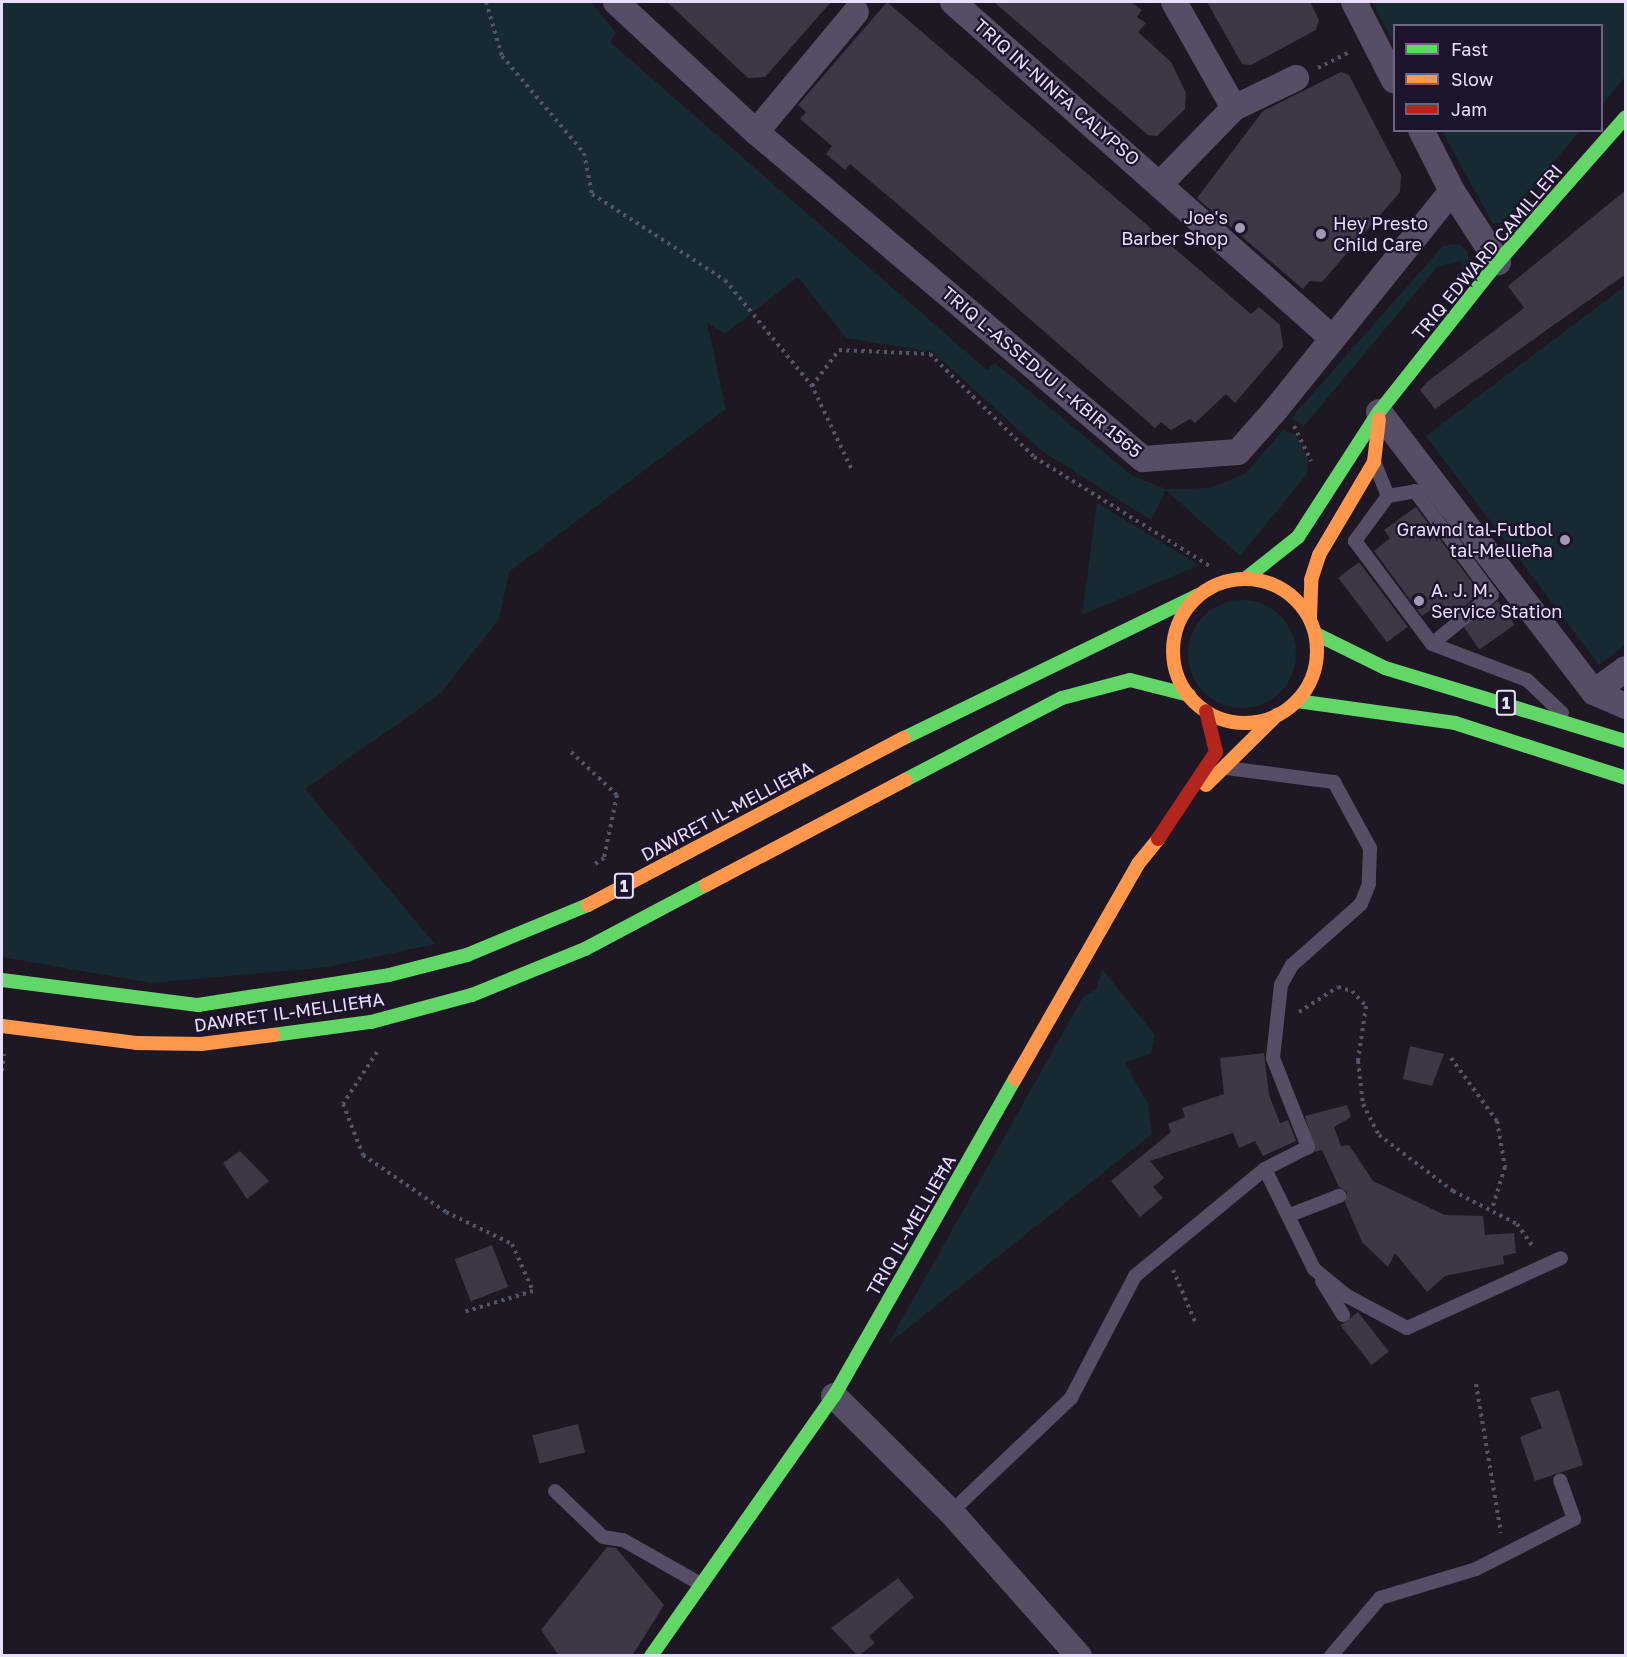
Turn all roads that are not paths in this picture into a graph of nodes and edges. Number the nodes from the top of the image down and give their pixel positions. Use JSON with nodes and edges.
{"nodes":[{"id":1,"x":616,"y":2,"type":"edge"},
{"id":2,"x":953,"y":2,"type":"edge"},
{"id":3,"x":1174,"y":2,"type":"edge"},
{"id":4,"x":1354,"y":2,"type":"edge"},
{"id":5,"x":856,"y":12,"type":"dead end"},
{"id":6,"x":1393,"y":76,"type":"edge"},
{"id":7,"x":1296,"y":78,"type":"road end"},
{"id":8,"x":1234,"y":108,"type":"junction"},
{"id":9,"x":1626,"y":117,"type":"edge"},
{"id":10,"x":756,"y":132,"type":"junction"},
{"id":11,"x":1422,"y":132,"type":"edge"},
{"id":12,"x":1161,"y":183,"type":"junction"},
{"id":13,"x":1452,"y":191,"type":"junction"},
{"id":14,"x":1498,"y":262,"type":"junction"},
{"id":15,"x":1331,"y":337,"type":"junction"},
{"id":16,"x":1379,"y":412,"type":"junction"},
{"id":17,"x":1374,"y":462,"type":"junction"},
{"id":18,"x":1388,"y":496,"type":"junction"},
{"id":19,"x":1245,"y":579,"type":"junction"},
{"id":20,"x":1199,"y":595,"type":"junction"},
{"id":21,"x":1310,"y":618,"type":"junction"},
{"id":22,"x":1316,"y":634,"type":"junction"},
{"id":23,"x":1432,"y":644,"type":"junction"},
{"id":24,"x":1626,"y":669,"type":"edge"},
{"id":25,"x":1594,"y":692,"type":"junction"},
{"id":26,"x":1189,"y":695,"type":"junction"},
{"id":27,"x":1297,"y":701,"type":"junction"},
{"id":28,"x":1626,"y":706,"type":"edge"},
{"id":29,"x":1206,"y":711,"type":"junction"},
{"id":30,"x":1277,"y":715,"type":"junction"},
{"id":31,"x":1571,"y":722,"type":"junction"},
{"id":32,"x":1626,"y":741,"type":"edge"},
{"id":33,"x":1225,"y":768,"type":"junction"},
{"id":34,"x":1626,"y":778,"type":"edge"},
{"id":35,"x":1187,"y":802,"type":"junction"},
{"id":36,"x":2,"y":980,"type":"edge"},
{"id":37,"x":2,"y":1026,"type":"edge"},
{"id":38,"x":1265,"y":1169,"type":"junction"},
{"id":39,"x":1339,"y":1196,"type":"dead end"},
{"id":40,"x":1290,"y":1215,"type":"junction"},
{"id":41,"x":1561,"y":1258,"type":"dead end"},
{"id":42,"x":1314,"y":1269,"type":"junction"},
{"id":43,"x":1343,"y":1314,"type":"dead end"},
{"id":44,"x":834,"y":1396,"type":"junction"},
{"id":45,"x":1560,"y":1480,"type":"dead end"},
{"id":46,"x":555,"y":1491,"type":"dead end"},
{"id":47,"x":951,"y":1512,"type":"junction"},
{"id":48,"x":699,"y":1583,"type":"junction"},
{"id":49,"x":651,"y":1656,"type":"edge"},
{"id":50,"x":1078,"y":1656,"type":"edge"},
{"id":51,"x":1331,"y":1656,"type":"edge"}],
"edges":[{"from":1,"to":10,"type":"street","name":"TRIQ L-ASSEDJU L-KBIR 1565"},
{"from":2,"to":12,"type":"street","name":"TRIQ IN-NINFA CALYPSO"},
{"from":3,"to":8,"type":"street"},
{"from":4,"to":6,"type":"street"},
{"from":5,"to":10,"type":"street"},
{"from":7,"to":8,"type":"street"},
{"from":8,"to":12,"type":"street"},
{"from":9,"to":14,"type":"main road","name":"TRIQ EDWARD CAMILLERI"},
{"from":10,"to":15,"type":"street","name":"TRIQ L-ASSEDJU L-KBIR 1565"},
{"from":11,"to":13,"type":"street"},
{"from":12,"to":15,"type":"street","name":"TRIQ IN-NINFA CALYPSO"},
{"from":13,"to":14,"type":"street"},
{"from":13,"to":15,"type":"street","name":"TRIQ L-ASSEDJU L-KBIR 1565"},
{"from":14,"to":16,"type":"main road","name":"TRIQ EDWARD CAMILLERI"},
{"from":16,"to":17,"type":"main road"},
{"from":16,"to":19,"type":"main road","name":"TRIQ EDWARD CAMILLERI"},
{"from":16,"to":25,"type":"street"},
{"from":17,"to":18,"type":"lane"},
{"from":17,"to":21,"type":"main road"},
{"from":18,"to":23,"type":"lane"},
{"from":18,"to":23,"type":"lane"},
{"from":19,"to":20,"type":"main road"},
{"from":19,"to":21,"type":"main road"},
{"from":20,"to":26,"type":"main road"},
{"from":20,"to":36,"type":"main road","name":"DAWRET IL-MELLIEĦA","number":"1"},
{"from":21,"to":22,"type":"main road"},
{"from":22,"to":27,"type":"main road"},
{"from":22,"to":31,"type":"main road","number":"1"},
{"from":23,"to":31,"type":"lane"},
{"from":24,"to":25,"type":"street"},
{"from":25,"to":28,"type":"street"},
{"from":26,"to":29,"type":"main road"},
{"from":26,"to":37,"type":"main road","name":"DAWRET IL-MELLIEĦA","number":"1"},
{"from":27,"to":30,"type":"main road"},
{"from":27,"to":34,"type":"main road","number":"1"},
{"from":29,"to":30,"type":"main road"},
{"from":29,"to":35,"type":"main road","name":"TRIQ IL-MELLIEĦA"},
{"from":30,"to":33,"type":"main road","name":"TRIQ IL-MELLIEĦA"},
{"from":31,"to":32,"type":"main road","number":"1"},
{"from":33,"to":35,"type":"main road","name":"TRIQ IL-MELLIEĦA"},
{"from":33,"to":38,"type":"lane"},
{"from":35,"to":44,"type":"main road","name":"TRIQ IL-MELLIEĦA"},
{"from":38,"to":40,"type":"lane"},
{"from":38,"to":47,"type":"lane"},
{"from":39,"to":40,"type":"lane"},
{"from":40,"to":42,"type":"lane"},
{"from":41,"to":42,"type":"lane"},
{"from":42,"to":43,"type":"lane"},
{"from":44,"to":47,"type":"street"},
{"from":44,"to":48,"type":"main road","name":"TRIQ IL-MELLIEĦA"},
{"from":45,"to":51,"type":"lane"},
{"from":46,"to":48,"type":"lane"},
{"from":47,"to":50,"type":"street"},
{"from":48,"to":49,"type":"main road","name":"TRIQ IL-MELLIEĦA"}]}
